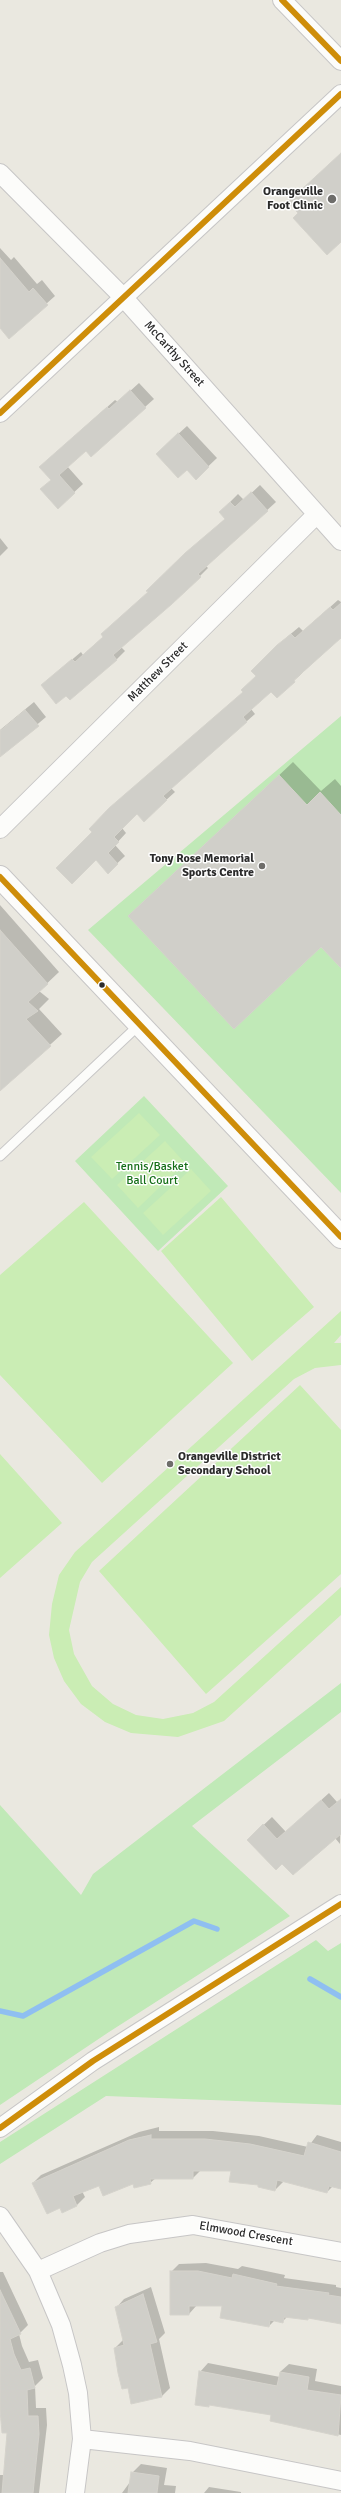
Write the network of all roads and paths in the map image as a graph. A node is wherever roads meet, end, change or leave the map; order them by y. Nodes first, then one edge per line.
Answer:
1 (282, 0) edge
2 (341, 62) edge
3 (341, 94) edge
4 (0, 173) edge
5 (123, 297) junction
6 (0, 413) edge
7 (316, 514) junction
8 (341, 542) edge
9 (0, 829) edge
10 (0, 877) edge
11 (139, 1025) junction
12 (0, 1156) edge
13 (341, 1237) edge
14 (341, 1904) edge
15 (0, 2128) edge
16 (0, 2216) edge
17 (341, 2252) edge
18 (38, 2271) junction
19 (82, 2439) junction
20 (341, 2481) edge
21 (75, 2493) edge

1 - 2 street
3 - 5 street
4 - 5 street, McCarthy Street
5 - 6 street
5 - 7 street, McCarthy Street
7 - 8 street, McCarthy Street
7 - 9 street, Matthew Street
10 - 11 street
11 - 12 lane
11 - 13 street
14 - 15 street
16 - 18 street
17 - 18 street, Elmwood Crescent
18 - 19 street
19 - 20 street
19 - 21 street

